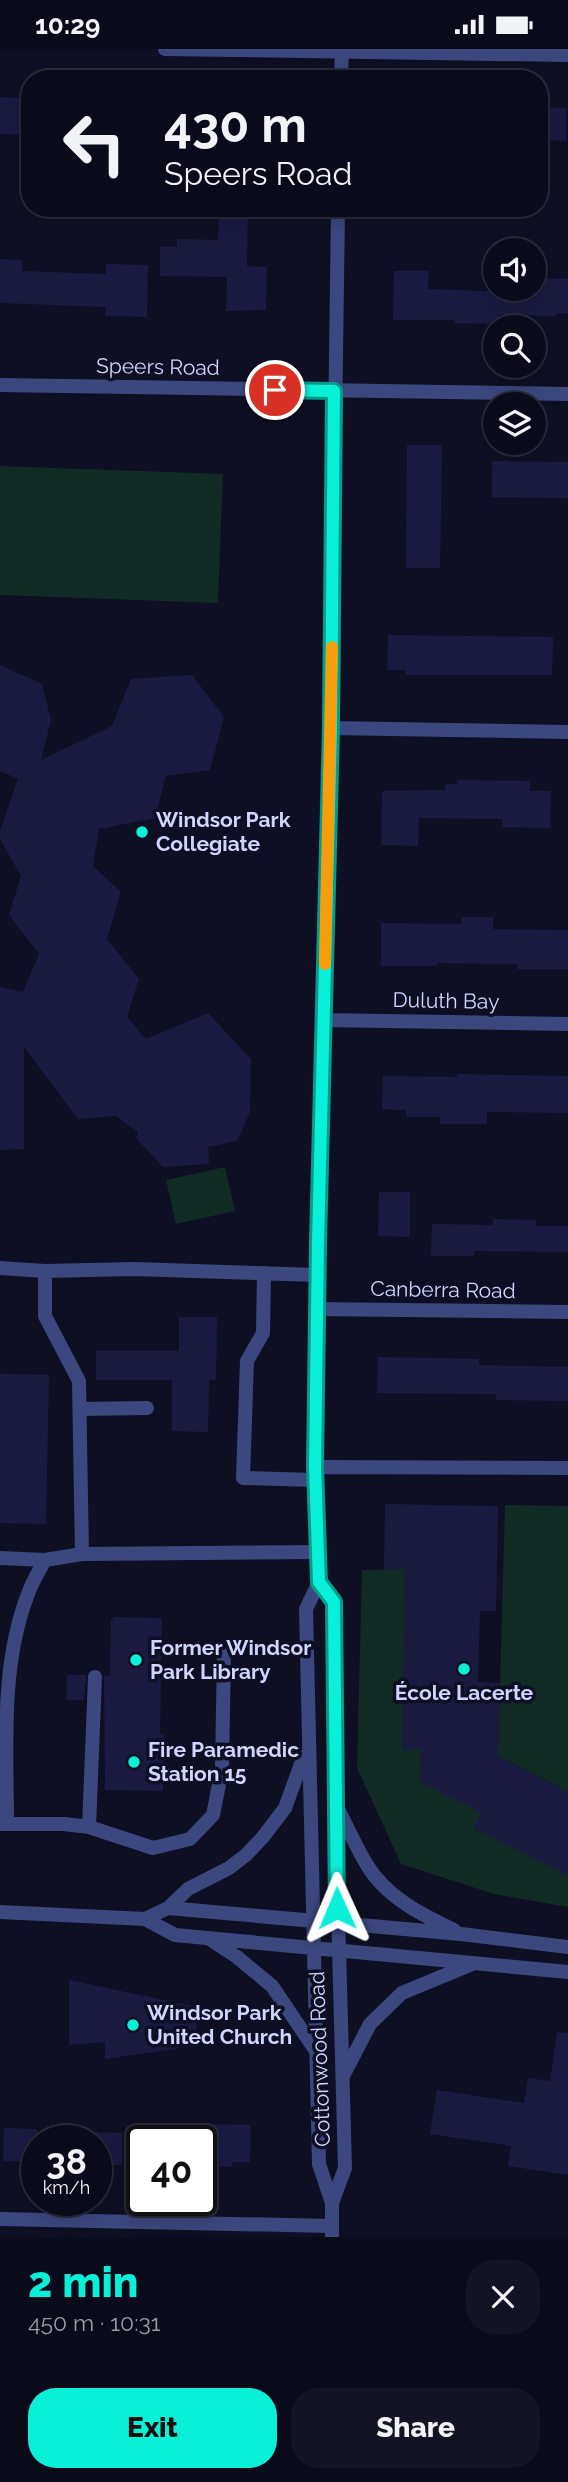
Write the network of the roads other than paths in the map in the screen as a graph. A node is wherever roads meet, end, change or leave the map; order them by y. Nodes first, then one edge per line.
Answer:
1 (165, 49) edge
2 (342, 50) edge
3 (568, 55) edge
4 (341, 70) edge
5 (338, 217) edge
6 (0, 385) edge
7 (334, 391) junction
8 (568, 394) edge
9 (331, 728) junction
10 (568, 732) edge
11 (323, 1020) junction
12 (568, 1024) edge
13 (0, 1268) edge
14 (45, 1271) junction
15 (264, 1273) junction
16 (317, 1275) junction
17 (317, 1309) junction
18 (568, 1312) edge
19 (147, 1408) dead end
20 (80, 1409) junction
21 (568, 1468) edge
22 (315, 1473) junction
23 (319, 1552) junction
24 (82, 1554) junction
25 (0, 1558) edge
26 (45, 1560) junction
27 (319, 1582) junction
28 (224, 1652) dead end
29 (95, 1677) dead end
30 (308, 1745) junction
31 (335, 1803) junction
32 (3, 1824) edge
33 (89, 1828) junction
34 (167, 1908) junction
35 (0, 1912) edge
36 (145, 1919) junction
37 (313, 1922) junction
38 (338, 1924) junction
39 (461, 1934) junction
40 (208, 1938) junction
41 (568, 1947) edge
42 (314, 1948) junction
43 (338, 1950) junction
44 (475, 1963) junction
45 (568, 1972) edge
46 (317, 2052) junction
47 (342, 2077) junction
48 (332, 2203) junction
49 (0, 2219) edge
50 (332, 2231) edge

1 - 2 street
2 - 3 street
2 - 4 street
5 - 7 street, Cottonwood Road
6 - 7 street, Speers Road
7 - 8 street, Speers Road
7 - 9 street, Cottonwood Road
9 - 10 street
9 - 11 street, Cottonwood Road
11 - 12 street, Duluth Bay
11 - 16 street, Cottonwood Road
13 - 14 street
14 - 15 street
14 - 20 street
15 - 16 street
15 - 22 street
16 - 17 street, Cottonwood Road
17 - 18 street, Canberra Road
17 - 22 street, Cottonwood Road
19 - 20 street
20 - 24 street
21 - 22 street
22 - 23 street, Cottonwood Road
23 - 24 street
23 - 27 street, Cottonwood Road
24 - 26 street
25 - 26 street
26 - 32 street
27 - 30 street, Cottonwood Road
27 - 31 street, Cottonwood Road
28 - 33 street
29 - 33 street
30 - 34 street
30 - 37 street, Cottonwood Road
31 - 38 street, Cottonwood Road
31 - 39 street
32 - 33 street
34 - 36 street
34 - 37 street
35 - 36 street
36 - 40 street
37 - 38 street
37 - 42 street, Cottonwood Road
38 - 39 street
38 - 43 street, Cottonwood Road
39 - 41 street
40 - 42 street
40 - 46 street
42 - 43 street
42 - 46 street, Cottonwood Road
43 - 44 street
43 - 47 street, Cottonwood Road
44 - 45 street
44 - 47 street
46 - 48 street, Cottonwood Road
47 - 48 street, Cottonwood Road
48 - 50 street, Cottonwood Road
49 - 50 street

